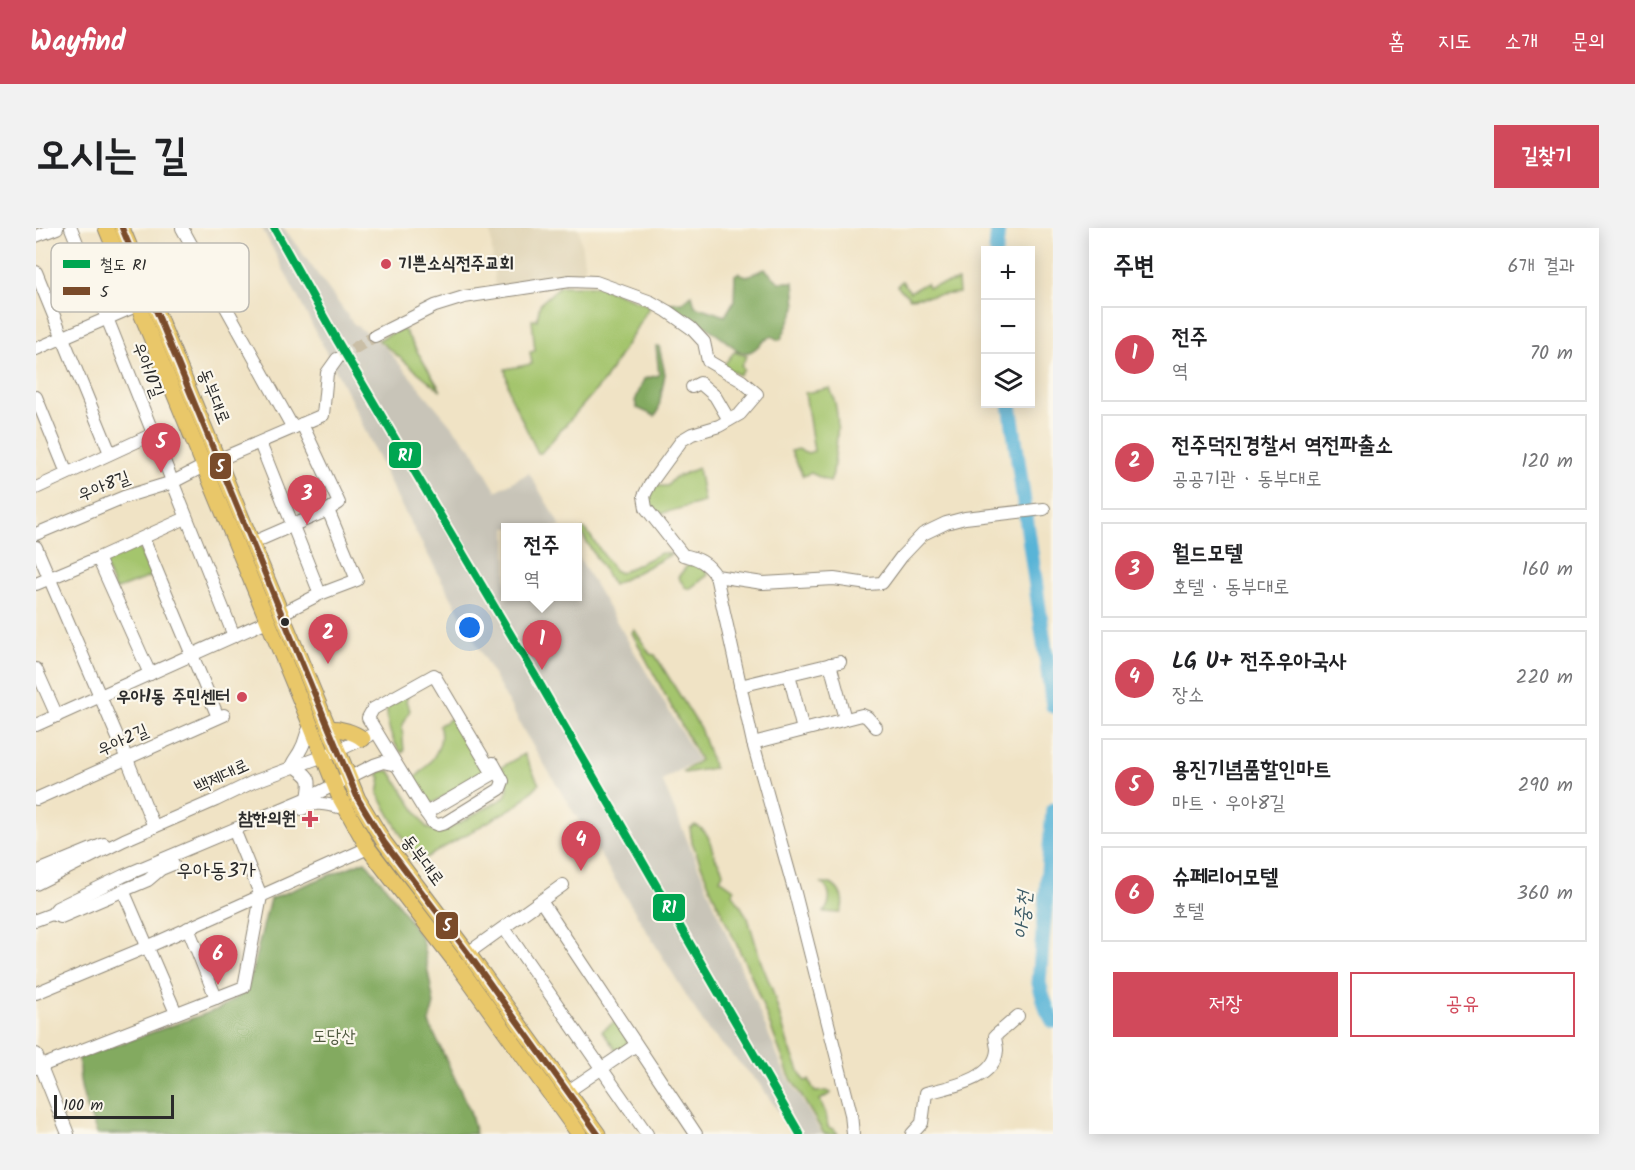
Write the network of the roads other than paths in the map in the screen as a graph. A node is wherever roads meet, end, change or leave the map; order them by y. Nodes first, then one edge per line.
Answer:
1 (57, 228) edge
2 (71, 228) edge
3 (106, 228) edge
4 (122, 228) edge
5 (182, 228) edge
6 (36, 236) edge
7 (77, 243) edge
8 (112, 243) edge
9 (128, 243) edge
10 (191, 243) edge
11 (36, 272) edge
12 (51, 310) edge
13 (52, 312) edge
14 (105, 312) edge
15 (122, 312) edge
16 (142, 312) edge
17 (154, 312) edge
18 (231, 312) edge
19 (108, 319) junction
20 (375, 336) tunnel mouth
21 (62, 338) junction
22 (36, 349) edge
23 (337, 359) tunnel mouth
24 (692, 387) dead end
25 (36, 397) edge
26 (729, 420) junction
27 (298, 426) junction
28 (153, 434) junction
29 (260, 443) junction
30 (110, 453) junction
31 (211, 463) junction
32 (67, 473) junction
33 (173, 482) junction
34 (36, 488) edge
35 (1041, 509) dead end
36 (328, 510) junction
37 (186, 518) junction
38 (293, 525) junction
39 (36, 534) edge
40 (143, 538) junction
41 (252, 543) junction
42 (36, 547) edge
43 (98, 558) junction
44 (716, 576) junction
45 (49, 578) junction
46 (36, 584) edge
47 (320, 594) junction
48 (274, 618) junction
49 (234, 636) junction
50 (192, 655) junction
51 (36, 669) edge
52 (150, 674) junction
53 (789, 674) junction
54 (740, 686) junction
55 (99, 697) junction
56 (373, 709) junction
57 (57, 716) junction
58 (845, 719) junction
59 (36, 725) edge
60 (311, 726) junction
61 (876, 727) dead end
62 (328, 728) junction
63 (374, 728) junction
64 (803, 730) junction
65 (363, 739) junction
66 (753, 743) junction
67 (330, 753) junction
68 (127, 759) junction
69 (396, 765) junction
70 (293, 767) junction
71 (349, 778) junction
72 (334, 785) junction
73 (308, 798) junction
74 (36, 799) edge
75 (345, 808) junction
76 (426, 813) junction
77 (263, 818) junction
78 (280, 819) junction
79 (154, 827) junction
80 (254, 830) junction
81 (237, 837) junction
82 (124, 840) junction
83 (368, 848) junction
84 (171, 856) junction
85 (186, 858) junction
86 (161, 869) junction
87 (36, 872) edge
88 (36, 884) edge
89 (563, 885) dead end
90 (123, 890) junction
91 (261, 896) junction
92 (541, 901) junction
93 (52, 914) junction
94 (36, 920) edge
95 (188, 928) junction
96 (504, 928) junction
97 (147, 947) junction
98 (468, 953) junction
99 (36, 993) edge
100 (216, 998) junction
101 (176, 1013) junction
102 (1018, 1016) dead end
103 (636, 1045) junction
104 (36, 1054) edge
105 (38, 1067) edge
106 (602, 1068) junction
107 (567, 1092) junction
108 (68, 1134) edge
109 (579, 1134) edge
110 (598, 1134) edge
111 (647, 1134) edge
112 (696, 1134) edge
113 (853, 1134) edge
114 (912, 1134) edge

1 - 6 street
2 - 7 street, 우아10길
3 - 8 main road, 동부대로
4 - 9 main road, 동부대로
5 - 10 street
11 - 12 street
13 - 21 street
14 - 19 street, 우아10길
15 - 19 street
16 - 31 main road, 동부대로
17 - 31 main road, 동부대로
18 - 27 street
19 - 21 street
19 - 28 street, 우아10길
20 - 26 street
21 - 22 street
21 - 30 street
23 - 27 street, 우아8길
24 - 26 street
25 - 32 street
26 - 44 street
27 - 29 street, 우아8길
27 - 36 street
28 - 30 street
28 - 33 street, 우아10길
29 - 31 street, 우아8길
29 - 38 street
30 - 32 street
31 - 33 street, 우아8길
31 - 41 main road, 동부대로
31 - 48 main road, 동부대로
32 - 34 street
33 - 37 street, 우아10길
33 - 39 street, 우아8길
35 - 44 street
36 - 38 street
36 - 47 street
37 - 40 street
37 - 49 street, 우아10길
38 - 41 street
38 - 47 street
40 - 43 street
40 - 50 street
41 - 48 main road, 동부대로
42 - 45 street
43 - 45 street
43 - 52 street
44 - 54 street
45 - 46 street
45 - 55 street
47 - 48 street
48 - 49 street
48 - 60 main road, 동부대로
48 - 62 main road, 동부대로
49 - 50 street
50 - 52 street
50 - 68 street, 우아2길
51 - 57 street
52 - 55 street
53 - 54 street
53 - 58 street
53 - 64 street
54 - 66 street
55 - 57 street
55 - 68 street
56 - 63 street
56 - 76 street
56 - 76 street
57 - 59 street
58 - 61 street
58 - 64 street
60 - 67 main road, 동부대로
60 - 70 street
62 - 65 main road
62 - 67 main road, 동부대로
63 - 65 street
63 - 69 street
64 - 66 street
65 - 67 street, 백제대로
66 - 113 street
67 - 70 street, 백제대로
67 - 71 main road, 동부대로
67 - 72 main road, 동부대로
68 - 74 street, 우아2길
68 - 79 street
69 - 71 street
69 - 76 street
70 - 73 street
70 - 79 street, 백제대로
71 - 72 street
71 - 98 main road, 동부대로
72 - 73 street
72 - 75 main road, 동부대로
73 - 77 street
75 - 78 street
75 - 83 main road, 동부대로
77 - 78 street
77 - 80 street
77 - 84 street
78 - 80 street
79 - 82 street, 백제대로
80 - 81 street
81 - 85 street
81 - 91 street
82 - 87 street, 백제대로
82 - 88 street, 백제대로
83 - 91 street
83 - 109 main road, 동부대로
84 - 85 street
84 - 86 street
84 - 93 street
85 - 86 street
86 - 90 street
89 - 92 street
90 - 93 street
90 - 97 street
91 - 95 street
91 - 100 street
92 - 96 street
92 - 103 street
93 - 94 street
95 - 97 street
95 - 100 street
96 - 98 street
96 - 106 street
97 - 99 street
97 - 101 street
98 - 107 main road, 동부대로
100 - 101 street
101 - 105 street
102 - 114 street
103 - 106 street
103 - 112 street
104 - 105 street
105 - 108 street
106 - 107 street
106 - 111 street
107 - 110 main road, 동부대로

